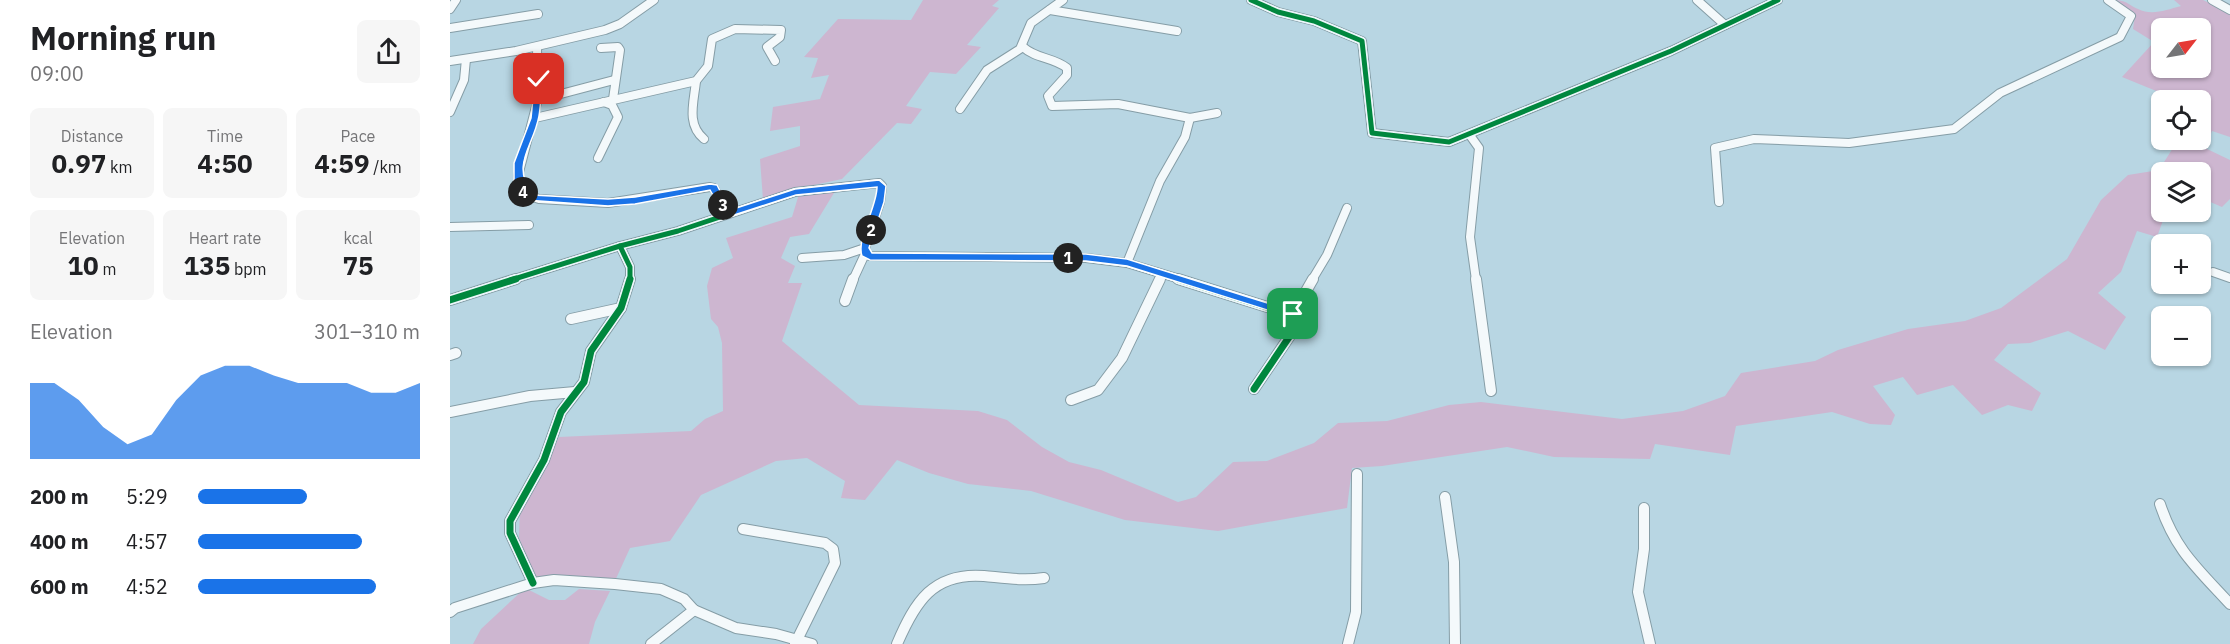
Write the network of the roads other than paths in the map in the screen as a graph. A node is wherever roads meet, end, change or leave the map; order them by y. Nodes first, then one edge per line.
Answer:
1 (456, 0) edge
2 (654, 0) edge
3 (1063, 0) edge
4 (1251, 0) edge
5 (1697, 0) edge
6 (1778, 0) edge
7 (2108, 0) edge
8 (2212, 0) edge
9 (450, 9) edge
10 (1050, 10) junction
11 (2230, 10) edge
12 (538, 14) dead end
13 (1725, 25) junction
14 (450, 28) edge
15 (1177, 31) dead end
16 (537, 46) junction
17 (1023, 46) junction
18 (601, 48) dead end
19 (466, 59) junction
20 (450, 61) edge
21 (775, 61) dead end
22 (614, 80) junction
23 (696, 81) junction
24 (613, 99) junction
25 (538, 100) junction
26 (604, 102) junction
27 (960, 109) dead end
28 (450, 112) edge
29 (1217, 113) dead end
30 (535, 118) junction
31 (1190, 118) junction
32 (1468, 134) junction
33 (704, 139) dead end
34 (598, 158) dead end
35 (1719, 202) dead end
36 (1347, 208) dead end
37 (728, 214) junction
38 (529, 225) dead end
39 (450, 227) edge
40 (620, 246) junction
41 (865, 251) junction
42 (802, 258) dead end
43 (1127, 263) junction
44 (2213, 272) dead end
45 (1162, 274) junction
46 (2230, 278) edge
47 (450, 300) edge
48 (845, 301) dead end
49 (621, 308) junction
50 (1293, 314) junction
51 (571, 319) dead end
52 (1254, 389) dead end
53 (1491, 391) dead end
54 (575, 392) junction
55 (1071, 400) dead end
56 (450, 412) edge
57 (1357, 474) dead end
58 (1445, 497) dead end
59 (2160, 504) dead end
60 (1644, 507) dead end
61 (743, 529) dead end
62 (1044, 578) dead end
63 (533, 583) junction
64 (2230, 604) edge
65 (452, 609) edge
66 (694, 610) junction
67 (795, 642) edge
68 (651, 644) edge
69 (812, 644) edge
70 (897, 644) edge
71 (1348, 644) edge
72 (1455, 644) edge
73 (1650, 644) edge

1 - 9 street
2 - 16 street
3 - 10 street
4 - 32 street
5 - 13 street
6 - 13 street
7 - 35 street
8 - 11 street
10 - 15 street
10 - 17 street
12 - 14 street
13 - 32 street
16 - 19 street
16 - 25 street
17 - 27 street
17 - 31 street
18 - 22 street
19 - 20 street
19 - 28 street
21 - 23 street
22 - 24 street
22 - 25 street
23 - 24 street
23 - 33 street
24 - 26 street
25 - 30 street
26 - 30 street
26 - 34 street
29 - 31 street
30 - 37 street
31 - 43 street
32 - 53 street
36 - 50 street
37 - 40 street
37 - 41 street
38 - 39 street
40 - 47 street
40 - 49 street
41 - 42 street
41 - 43 street
41 - 48 street
43 - 45 street
44 - 46 street
45 - 50 street
45 - 55 street
49 - 51 street
49 - 54 street
50 - 52 street
54 - 56 street
54 - 63 street
57 - 71 street
58 - 72 street
59 - 64 street
60 - 73 street
61 - 67 street
62 - 70 street
63 - 65 street
63 - 66 street
66 - 67 street
66 - 68 street
67 - 69 street

